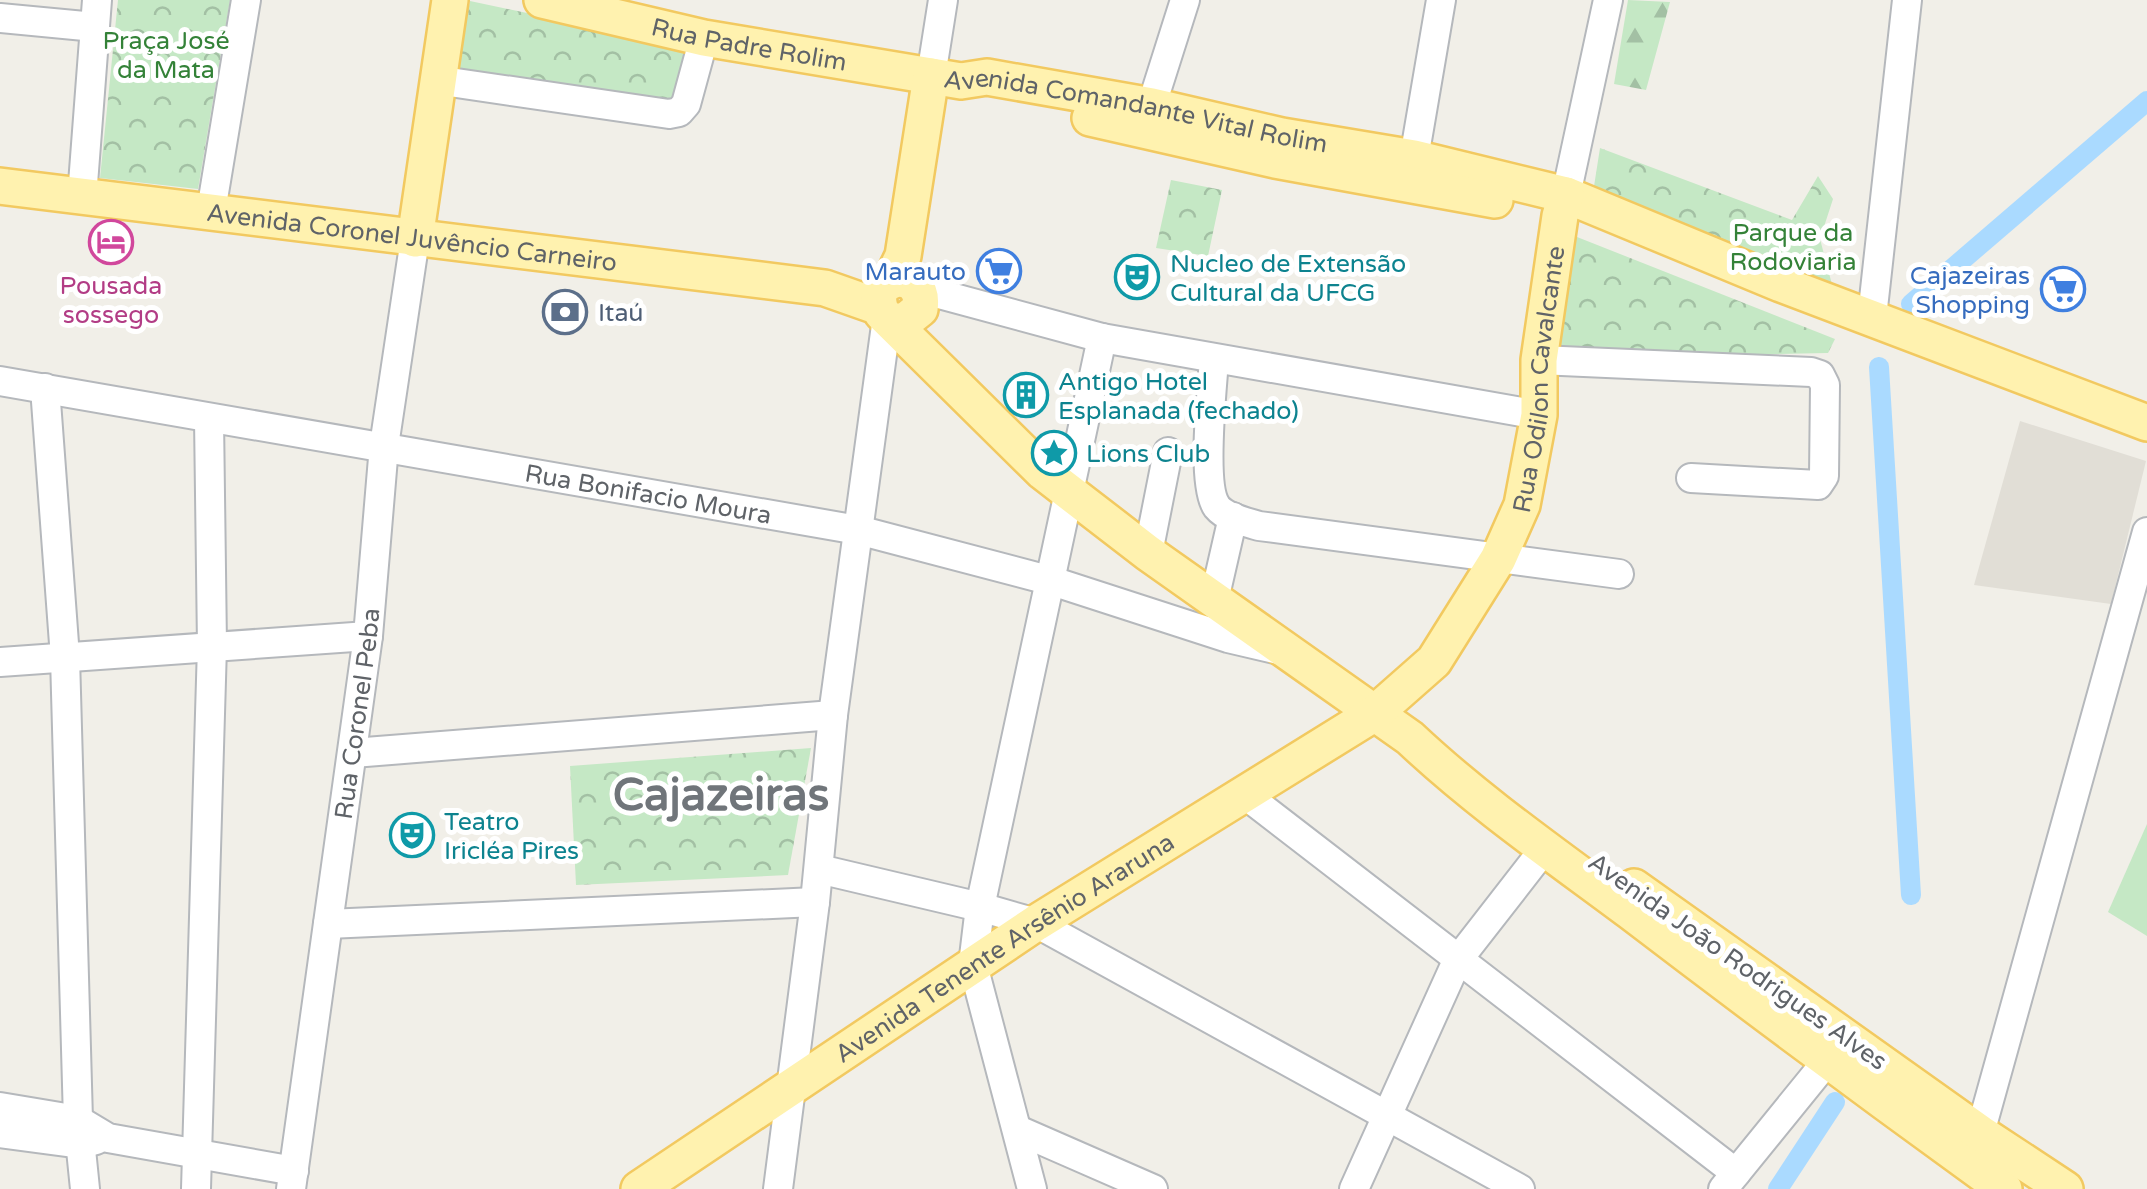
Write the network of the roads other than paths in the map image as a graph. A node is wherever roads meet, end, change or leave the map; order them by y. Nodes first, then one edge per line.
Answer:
1 (246, 0) edge
2 (450, 0) edge
3 (542, 0) edge
4 (943, 0) edge
5 (1185, 0) edge
6 (1441, 0) edge
7 (1608, 0) edge
8 (1907, 0) edge
9 (96, 13) edge
10 (0, 18) edge
11 (704, 38) junction
12 (946, 79) junction
13 (436, 80) junction
14 (1148, 118) junction
15 (1414, 158) junction
16 (0, 186) edge
17 (82, 197) junction
18 (1563, 206) junction
19 (211, 211) junction
20 (414, 239) junction
21 (900, 295) junction
22 (1872, 317) junction
23 (1102, 338) junction
24 (1214, 360) junction
25 (1539, 360) junction
26 (0, 381) edge
27 (45, 388) junction
28 (1539, 415) junction
29 (209, 418) junction
30 (2147, 423) edge
31 (384, 446) junction
32 (2147, 448) edge
33 (1168, 452) dead end
34 (1692, 478) dead end
35 (1069, 493) junction
36 (1233, 517) junction
37 (858, 530) junction
38 (2147, 532) edge
39 (1148, 553) junction
40 (1498, 559) junction
41 (1619, 574) dead end
42 (1052, 581) junction
43 (2137, 607) edge
44 (1208, 614) junction
45 (368, 636) junction
46 (212, 646) junction
47 (65, 657) junction
48 (0, 662) edge
49 (1375, 713) junction
50 (833, 715) junction
51 (1410, 738) junction
52 (353, 753) junction
53 (1243, 793) junction
54 (1545, 848) junction
55 (819, 869) junction
56 (816, 902) junction
57 (980, 907) junction
58 (1036, 923) junction
59 (328, 924) junction
60 (1458, 961) junction
61 (972, 965) junction
62 (1827, 1061) junction
63 (792, 1084) junction
64 (0, 1106) edge
65 (1387, 1114) junction
66 (1018, 1130) junction
67 (0, 1133) edge
68 (1980, 1133) junction
69 (89, 1134) junction
70 (196, 1153) junction
71 (292, 1180) edge
72 (1730, 1181) edge
73 (85, 1189) edge
74 (196, 1189) edge
75 (639, 1189) edge
76 (778, 1189) edge
77 (1032, 1189) edge
78 (1153, 1189) edge
79 (1354, 1189) edge
80 (1520, 1189) edge
81 (2004, 1189) edge
82 (2065, 1189) edge

1 - 19 street
2 - 13 main road
3 - 11 main road, Rua Padre Rolim
4 - 12 street
5 - 14 street
6 - 15 street
7 - 18 street, Rua Odilon Cavalcante
8 - 22 street
9 - 10 street
9 - 17 street
11 - 12 main road, Rua Padre Rolim
11 - 13 street
12 - 14 main road, Avenida Comandante Vital Rolim
12 - 21 main road
13 - 20 main road
14 - 15 main road, Avenida Comandante Vital Rolim
14 - 18 main road, Avenida Comandante Vital Rolim
15 - 18 main road, Avenida Comandante Vital Rolim
16 - 17 main road, Avenida Coronel Juvêncio Carneiro
17 - 19 main road, Avenida Coronel Juvêncio Carneiro
18 - 22 main road, Avenida Comandante Vital Rolim
18 - 25 main road, Rua Odilon Cavalcante
18 - 32 main road, Avenida Comandante Vital Rolim
19 - 20 main road, Avenida Coronel Juvêncio Carneiro
20 - 21 main road, Avenida Coronel Juvêncio Carneiro
20 - 31 street, Rua Coronel Peba
21 - 23 street
21 - 35 main road, Avenida João Rodrigues Alves
21 - 37 street
22 - 30 main road, Avenida Comandante Vital Rolim
23 - 24 street
23 - 35 street
24 - 28 street
24 - 36 street
25 - 28 main road, Rua Odilon Cavalcante
25 - 34 street
26 - 27 street, Rua Bonifacio Moura
27 - 29 street, Rua Bonifacio Moura
27 - 47 street
28 - 40 main road, Rua Odilon Cavalcante
29 - 31 street, Rua Bonifacio Moura
29 - 46 street
31 - 37 street, Rua Bonifacio Moura
31 - 45 street, Rua Coronel Peba
33 - 39 street
35 - 39 main road, Avenida João Rodrigues Alves
35 - 42 street
36 - 40 street
36 - 44 street
37 - 42 street, Rua Bonifacio Moura
37 - 50 street
38 - 43 street
39 - 44 main road, Avenida João Rodrigues Alves
40 - 41 street
40 - 49 main road, Rua Odilon Cavalcante
42 - 44 street, Rua Bonifacio Moura
42 - 57 street
43 - 68 street
44 - 49 main road, Avenida João Rodrigues Alves
45 - 46 street
45 - 52 street, Rua Coronel Peba
46 - 47 street
46 - 70 street
47 - 48 street
47 - 69 street
49 - 51 main road, Avenida João Rodrigues Alves
49 - 53 main road, Avenida Tenente Arsênio Araruna
50 - 52 street
50 - 55 street
51 - 54 main road, Avenida João Rodrigues Alves
51 - 68 main road, Avenida João Rodrigues Alves
52 - 59 street, Rua Coronel Peba
53 - 58 main road, Avenida Tenente Arsênio Araruna
53 - 60 street
54 - 60 street
54 - 62 main road, Avenida João Rodrigues Alves
55 - 56 street
55 - 57 street
56 - 59 street
56 - 63 street
57 - 58 street
57 - 61 street
58 - 61 main road, Avenida Tenente Arsênio Araruna
58 - 65 street
59 - 71 street, Rua Coronel Peba
60 - 65 street
60 - 72 street
61 - 63 main road, Avenida Tenente Arsênio Araruna
61 - 66 street
62 - 72 street
62 - 81 main road, Avenida João Rodrigues Alves
63 - 75 main road, Avenida Tenente Arsênio Araruna
63 - 76 street
64 - 69 street
65 - 79 street
65 - 80 street
66 - 77 street
66 - 78 street
67 - 69 street
68 - 82 main road, Avenida João Rodrigues Alves
69 - 70 street
69 - 73 street
70 - 71 street
70 - 74 street

